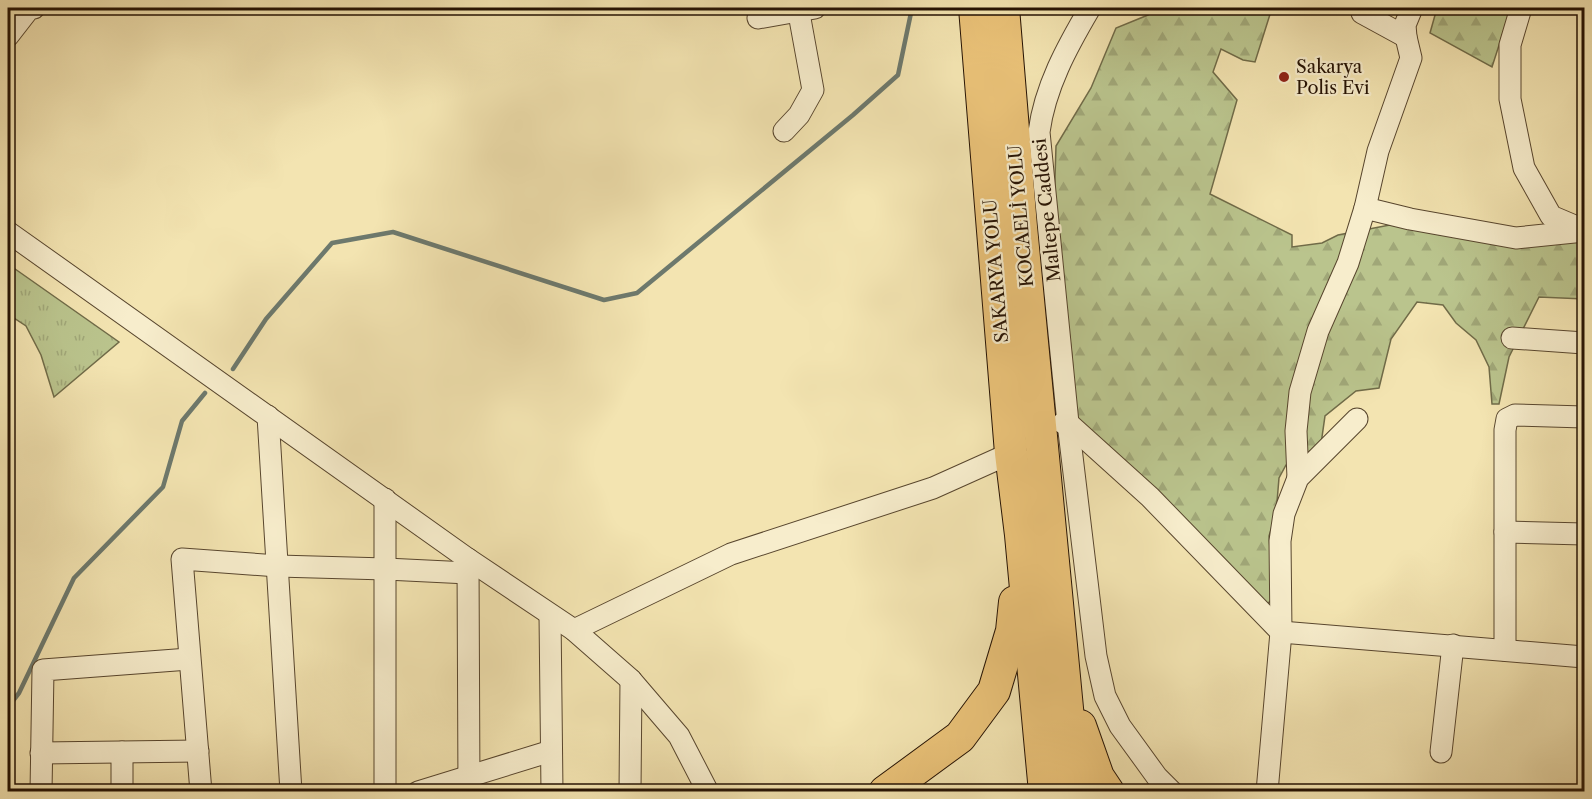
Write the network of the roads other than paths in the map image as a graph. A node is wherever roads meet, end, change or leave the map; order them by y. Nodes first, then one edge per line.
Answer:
1 (34, 8) edge
2 (804, 8) edge
3 (975, 8) edge
4 (1003, 8) edge
5 (1090, 8) edge
6 (1412, 8) edge
7 (1521, 8) edge
8 (1362, 12) dead end
9 (758, 18) dead end
10 (8, 36) edge
11 (1406, 37) junction
12 (784, 131) dead end
13 (1365, 208) junction
14 (1584, 231) edge
15 (8, 232) edge
16 (1512, 338) dead end
17 (1584, 344) edge
18 (268, 417) junction
19 (1584, 417) edge
20 (1357, 419) dead end
21 (1054, 424) junction
22 (1011, 453) junction
23 (1298, 478) junction
24 (386, 499) junction
25 (1505, 532) junction
26 (1584, 534) edge
27 (1021, 535) junction
28 (278, 566) junction
29 (468, 566) junction
30 (386, 569) junction
31 (550, 615) junction
32 (574, 630) junction
33 (1281, 632) junction
34 (1453, 645) junction
35 (1505, 650) junction
36 (1584, 657) edge
37 (189, 659) junction
38 (631, 680) junction
39 (198, 751) junction
40 (551, 751) junction
41 (122, 752) junction
42 (1441, 752) dead end
43 (40, 753) junction
44 (469, 784) edge
45 (41, 792) edge
46 (123, 792) edge
47 (201, 792) edge
48 (291, 792) edge
49 (385, 792) edge
50 (418, 792) edge
51 (552, 792) edge
52 (630, 792) edge
53 (708, 792) edge
54 (885, 792) edge
55 (1045, 792) edge
56 (1075, 792) edge
57 (1108, 792) edge
58 (1172, 792) edge
59 (1267, 792) edge

1 - 10 street
2 - 9 street
2 - 12 street
3 - 22 highway, SAKARYA YOLU
4 - 21 highway, KOCAELİ YOLU
5 - 21 street, Maltepe Caddesi
6 - 11 street
7 - 14 street
8 - 11 street
11 - 13 street
13 - 14 street
13 - 23 street
15 - 18 street
16 - 17 street
18 - 24 street
18 - 28 street
19 - 25 street
20 - 23 street
21 - 33 street
21 - 56 highway
21 - 57 highway
21 - 58 street, Maltepe Caddesi
22 - 27 highway, SAKARYA YOLU
22 - 32 street
23 - 33 street
24 - 29 street
24 - 30 street
25 - 26 street
25 - 35 street
27 - 54 highway
27 - 55 highway
28 - 30 street
28 - 37 street
28 - 48 street
29 - 30 street
29 - 31 street
29 - 44 street
30 - 49 street
31 - 32 street
31 - 40 street
32 - 38 street
33 - 34 street
33 - 59 street
34 - 35 street
34 - 42 street
35 - 36 street
37 - 39 street
37 - 43 street
38 - 52 street
38 - 53 street
39 - 41 street
39 - 47 street
40 - 44 street
40 - 51 street
41 - 43 street
41 - 46 street
43 - 45 street
44 - 50 street

